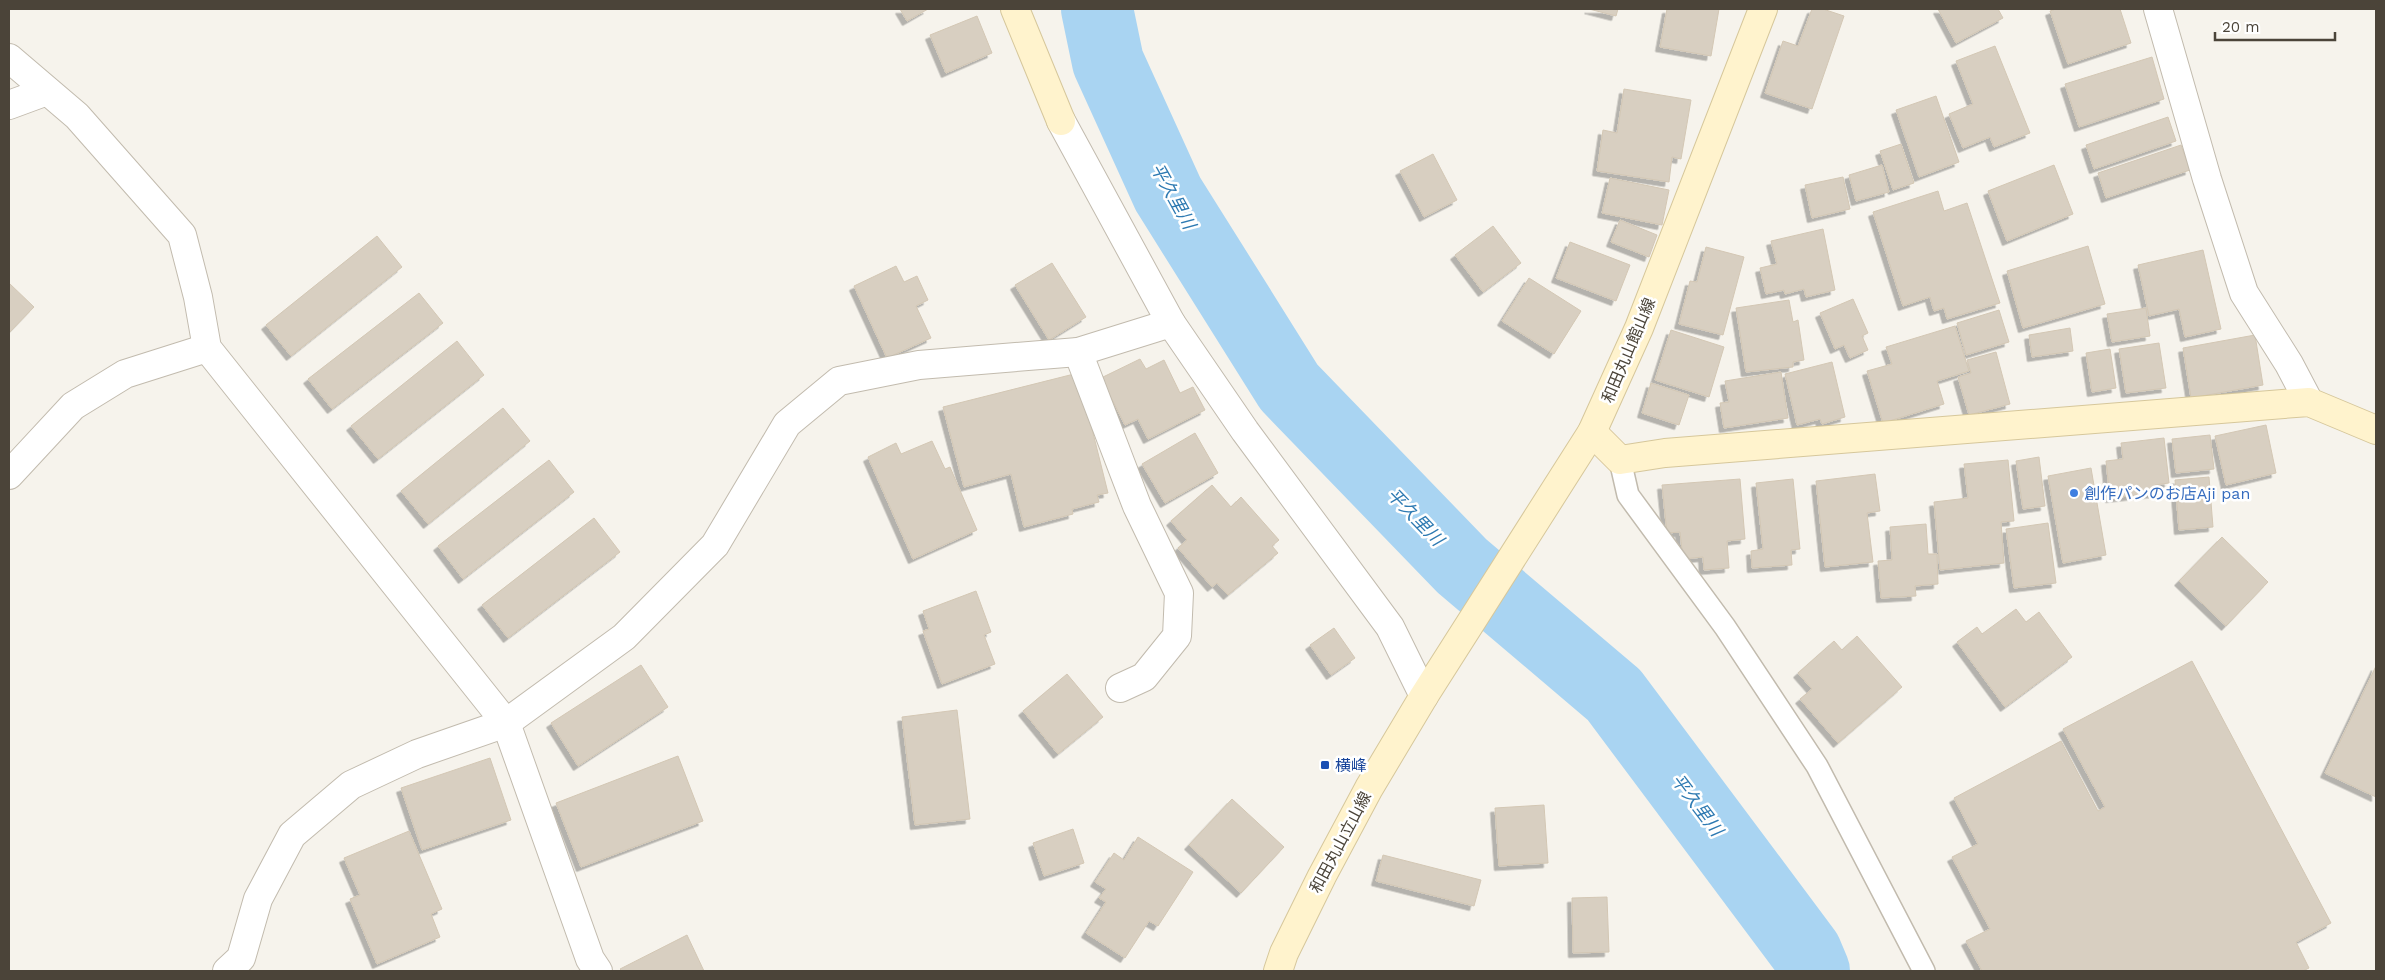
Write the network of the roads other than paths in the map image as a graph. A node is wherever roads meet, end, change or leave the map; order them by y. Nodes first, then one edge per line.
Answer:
1 (1015, 9) edge
2 (1763, 9) edge
3 (2158, 9) edge
4 (9, 58) edge
5 (47, 91) junction
6 (9, 105) edge
7 (1061, 121) joint
8 (1171, 323) junction
9 (206, 348) junction
10 (1078, 352) junction
11 (2309, 402) junction
12 (2376, 430) edge
13 (1586, 442) junction
14 (1620, 460) junction
15 (9, 475) edge
16 (1443, 667) joint
17 (1120, 688) dead end
18 (1424, 696) junction
19 (506, 723) junction
20 (227, 971) edge
21 (598, 971) edge
22 (1278, 971) edge
23 (1924, 971) edge

1 - 7 main road
2 - 13 main road, 和田丸山館山線
3 - 11 street
4 - 5 street
5 - 6 street
5 - 9 street
7 - 8 street
8 - 10 street
8 - 18 street
9 - 15 street
9 - 19 street
10 - 17 street
10 - 19 street
11 - 12 main road
11 - 14 main road
13 - 14 main road
13 - 16 main road, 和田丸山館山線
14 - 23 lane
16 - 18 main road, 和田丸山立山線
18 - 22 main road, 和田丸山立山線
19 - 20 street
19 - 21 street

